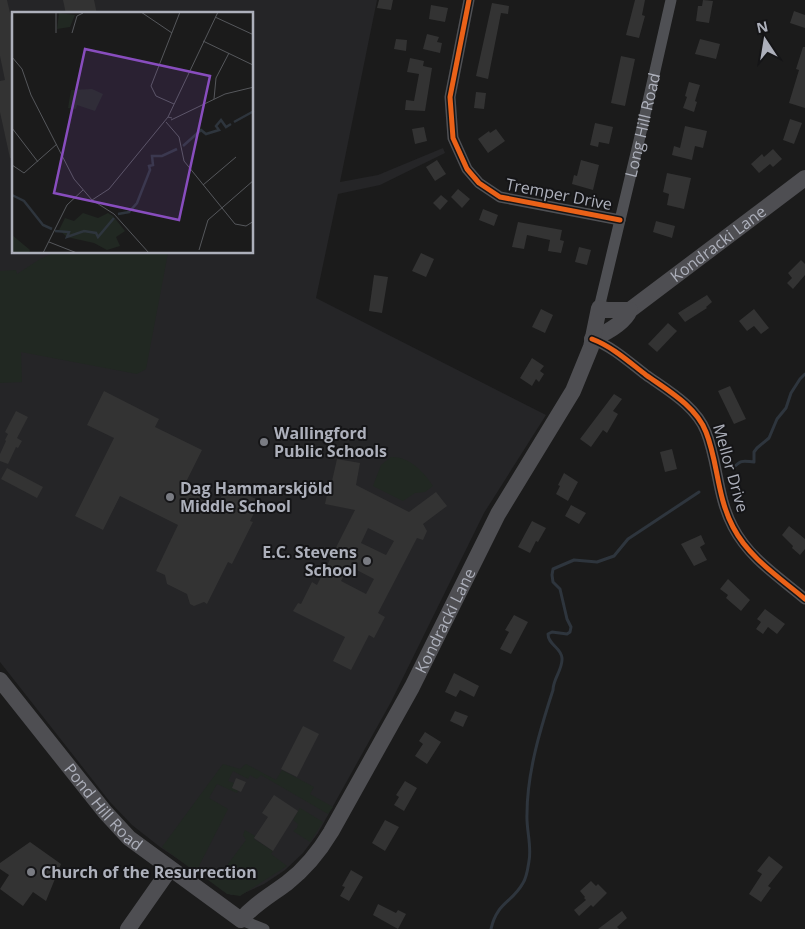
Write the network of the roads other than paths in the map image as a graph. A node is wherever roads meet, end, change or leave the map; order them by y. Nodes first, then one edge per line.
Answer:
1 (469, 0) edge
2 (671, 0) edge
3 (805, 178) edge
4 (620, 220) junction
5 (599, 308) junction
6 (630, 310) junction
7 (592, 339) junction
8 (805, 599) edge
9 (0, 680) edge
10 (170, 869) junction
11 (240, 920) junction
12 (128, 929) edge
13 (264, 929) edge

1 - 4 street, Tremper Drive
2 - 4 street, Long Hill Road
3 - 6 main road, Kondracki Lane
4 - 5 street, Long Hill Road
5 - 6 main road
5 - 7 main road, Long Hill Road
6 - 7 main road, Kondracki Lane
7 - 8 street, Mellor Drive
7 - 11 main road, Kondracki Lane
9 - 10 main road, Pond Hill Road
10 - 11 main road, Pond Hill Road
10 - 12 main road
11 - 13 street

